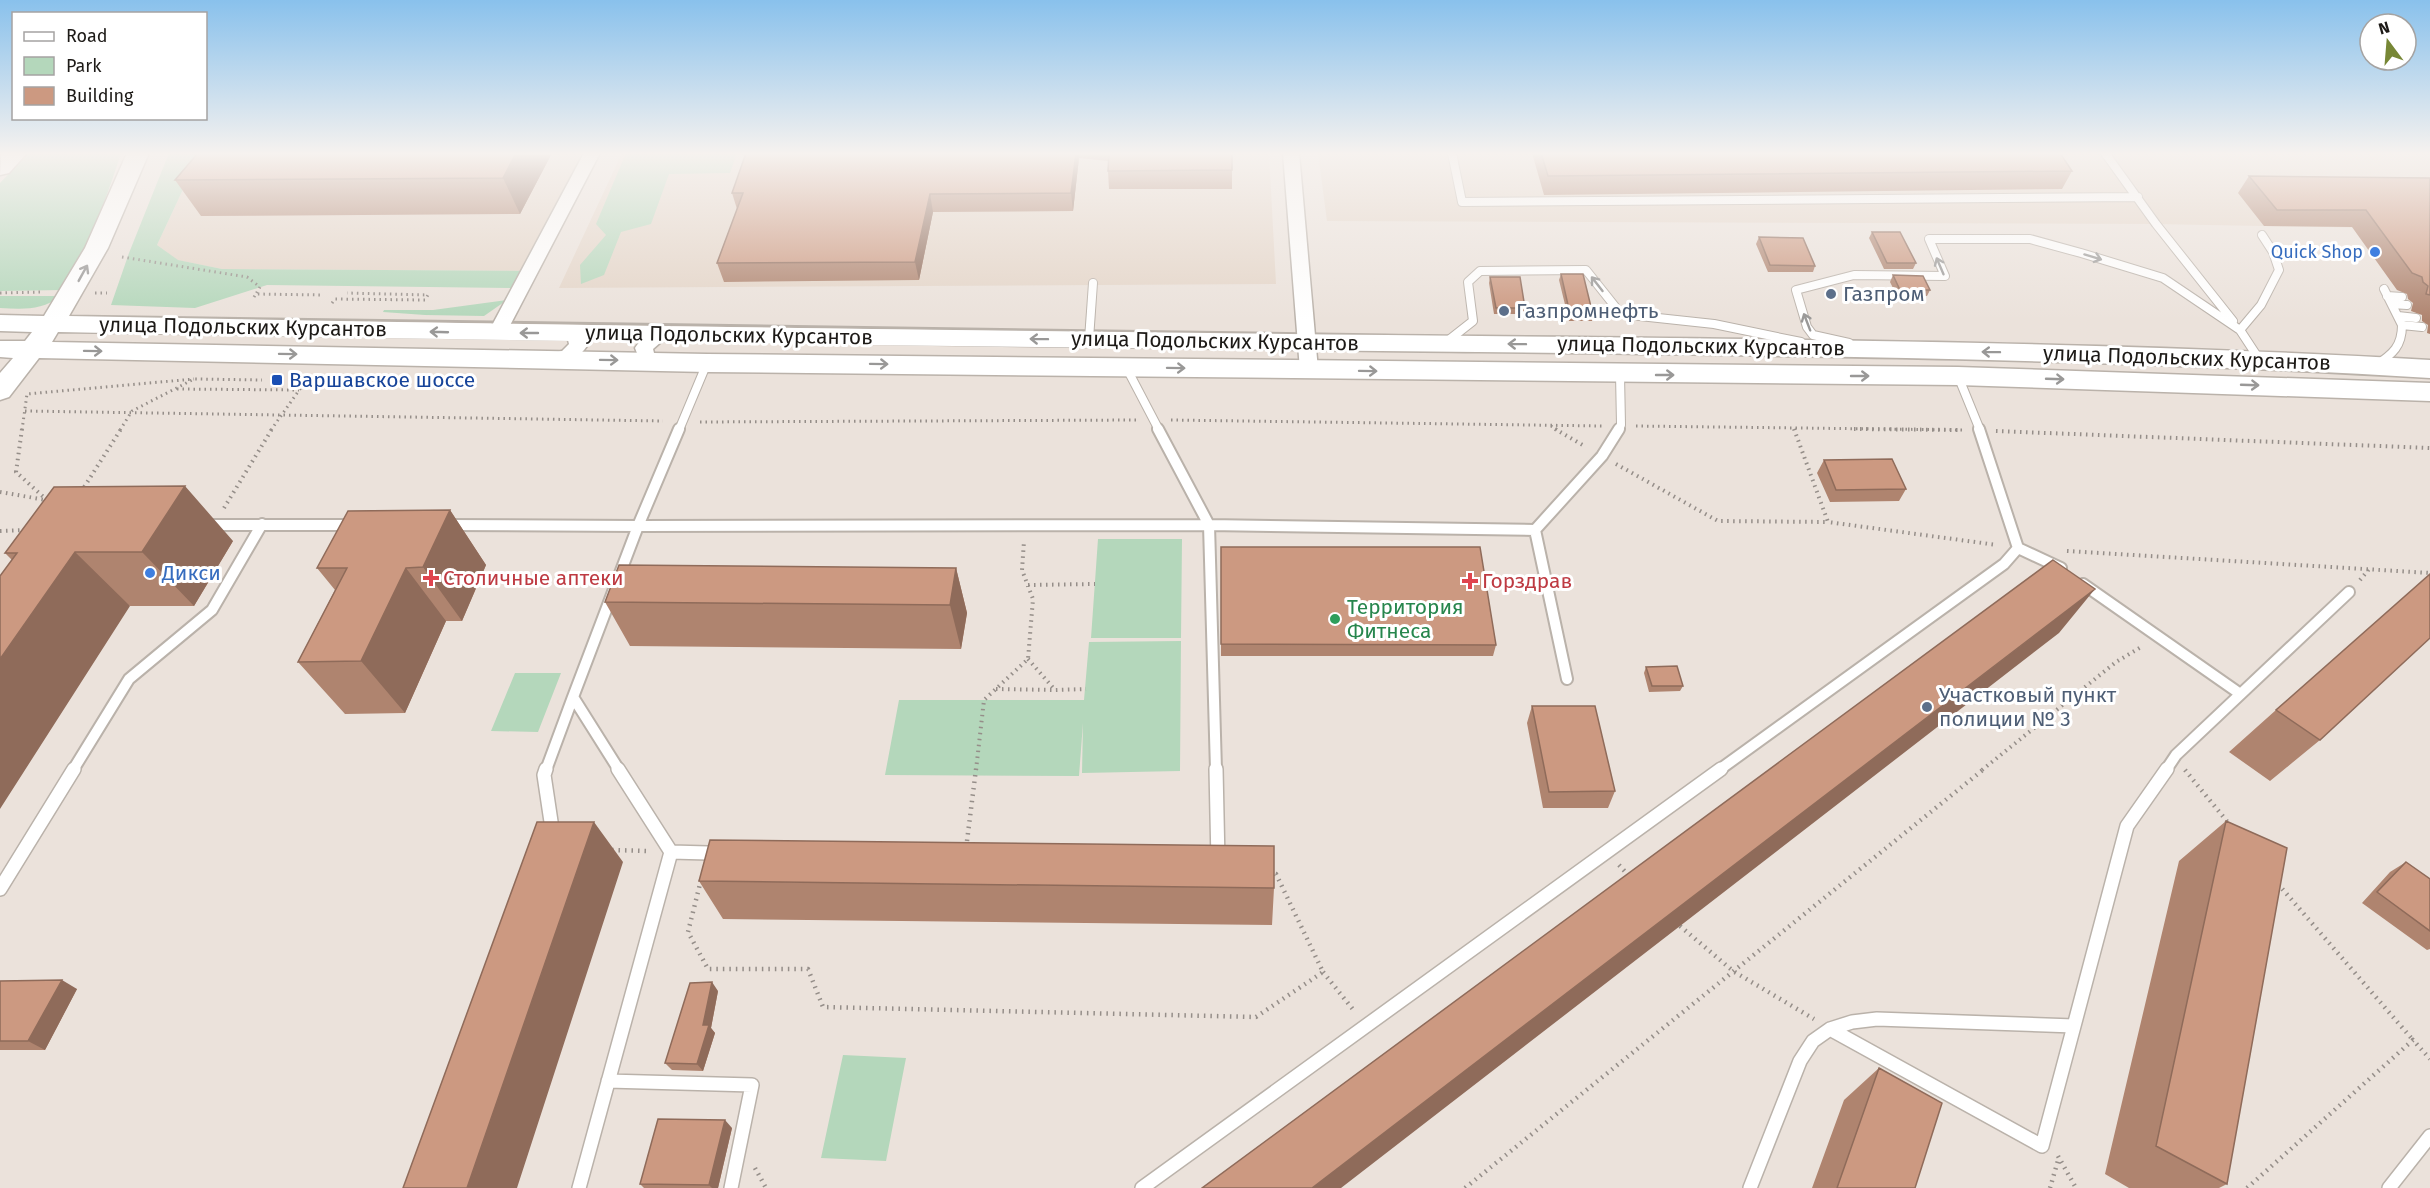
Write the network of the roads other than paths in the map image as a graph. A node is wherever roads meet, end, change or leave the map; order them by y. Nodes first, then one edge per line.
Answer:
1 (116, 208) edge
2 (563, 208) edge
3 (1296, 208) edge
4 (2146, 208) edge
5 (2262, 235) dead end
6 (1093, 283) dead end
7 (2407, 304) junction
8 (2395, 310) junction
9 (0, 323) edge
10 (53, 324) junction
11 (2422, 327) dead end
12 (2240, 330) junction
13 (497, 333) junction
14 (565, 333) junction
15 (671, 334) junction
16 (1089, 339) junction
17 (1307, 342) junction
18 (1445, 343) junction
19 (1827, 348) junction
20 (0, 349) edge
21 (1876, 349) junction
22 (35, 350) junction
23 (552, 359) junction
24 (2259, 359) junction
25 (659, 361) junction
26 (707, 363) junction
27 (2376, 365) junction
28 (1126, 367) junction
29 (2430, 369) edge
30 (1310, 370) junction
31 (1620, 374) junction
32 (1958, 376) junction
33 (0, 391) edge
34 (2430, 392) edge
35 (262, 524) junction
36 (191, 525) dead end
37 (368, 525) edge
38 (438, 525) edge
39 (1209, 525) junction
40 (638, 526) junction
41 (1535, 530) junction
42 (2018, 548) junction
43 (2349, 592) dead end
44 (1566, 679) dead end
45 (2239, 693) junction
46 (573, 697) junction
47 (555, 847) edge
48 (671, 852) junction
49 (0, 890) edge
50 (2074, 1026) junction
51 (1830, 1029) junction
52 (608, 1080) junction
53 (2430, 1136) edge
54 (579, 1188) edge
55 (731, 1188) edge
56 (1142, 1188) edge
57 (1750, 1188) edge
58 (2389, 1188) edge

10 -> 1 main road
2 - 13 street
3 - 17 street
4 - 12 lane
5 - 12 lane
6 - 16 lane
7 - 8 lane
7 - 8 lane
7 - 8 lane
8 - 11 lane
8 - 27 lane
9 - 10 main road, улица Подольских Курсантов
13 -> 10 main road, улица Подольских Курсантов
10 - 22 main road
21 -> 12 lane
12 - 24 lane
14 -> 13 main road, улица Подольских Курсантов
14 - 15 main road, улица Подольских Курсантов
14 - 23 street
16 -> 15 main road, улица Подольских Курсантов
15 - 25 street
16 - 17 main road, улица Подольских Курсантов
17 - 18 main road, улица Подольских Курсантов
17 - 30 street
19 -> 18 main road, улица Подольских Курсантов
19 -> 18 lane
19 - 21 main road, улица Подольских Курсантов
20 - 22 main road, улица Подольских Курсантов
24 -> 21 main road, улица Подольских Курсантов
22 -> 23 main road, улица Подольских Курсантов
22 - 33 main road
23 -> 25 main road, улица Подольских Курсантов
24 - 27 main road, улица Подольских Курсантов
25 - 26 main road, улица Подольских Курсантов
26 -> 28 main road, улица Подольских Курсантов
26 - 40 lane
27 - 29 main road, улица Подольских Курсантов
28 -> 30 main road, улица Подольских Курсантов
28 - 39 lane
30 -> 31 main road, улица Подольских Курсантов
31 -> 32 main road, улица Подольских Курсантов
31 - 41 lane
32 -> 34 main road, улица Подольских Курсантов
32 - 42 lane
35 - 36 lane
35 - 37 lane
35 - 49 lane
38 - 40 lane
39 - 40 lane
39 - 41 lane
39 - 48 lane
40 - 46 lane
41 - 44 lane
42 - 45 lane
42 - 56 lane
43 - 45 lane
45 - 50 lane
46 - 47 lane
46 - 48 lane
48 - 52 lane
50 - 51 lane
50 - 51 lane
51 - 57 lane
52 - 54 lane
52 - 55 lane
53 - 58 lane

